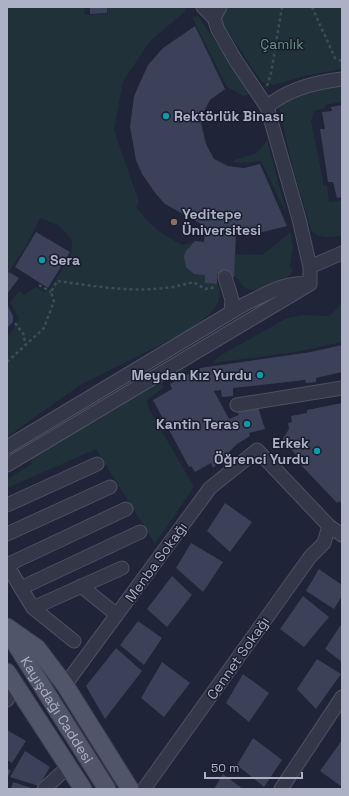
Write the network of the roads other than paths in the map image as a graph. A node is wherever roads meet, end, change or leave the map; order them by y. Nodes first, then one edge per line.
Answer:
1 (203, 7) edge
2 (217, 13) edge
3 (342, 79) edge
4 (267, 107) junction
5 (342, 253) edge
6 (310, 267) junction
7 (226, 281) road end
8 (310, 284) junction
9 (231, 312) junction
10 (342, 388) edge
11 (237, 405) dead end
12 (7, 447) edge
13 (97, 464) dead end
14 (7, 466) edge
15 (110, 487) dead end
16 (7, 505) edge
17 (126, 509) dead end
18 (329, 526) junction
19 (140, 532) dead end
20 (7, 534) edge
21 (342, 535) edge
22 (7, 565) edge
23 (122, 568) dead end
24 (81, 586) junction
25 (21, 588) junction
26 (33, 608) junction
27 (117, 615) junction
28 (7, 629) edge
29 (74, 641) dead end
30 (11, 677) edge
31 (65, 685) junction
32 (342, 697) edge
33 (7, 700) edge
34 (69, 766) junction
35 (44, 789) edge
36 (83, 789) edge
37 (107, 789) edge
38 (130, 789) edge
39 (144, 789) edge
40 (281, 789) edge

1 - 2 street
2 - 4 street
3 - 4 street
4 - 6 street
5 - 6 street
6 - 8 street
7 - 9 street
8 - 9 street
8 - 14 street
9 - 12 street
10 - 11 street
13 - 16 street
15 - 20 street
17 - 22 street
18 - 21 street
18 - 27 street, Menba Sokağı
18 - 39 street, Cennet Sokağı
19 - 25 street
22 - 25 street
23 - 24 street
24 - 26 street
24 - 27 street
25 - 26 street
26 - 29 street
27 - 31 street, Menba Sokağı
28 - 31 main road
28 - 37 main road, Kayışdağı Caddesi
30 - 33 street
30 - 34 main road, Kayışdağı Caddesi
31 - 38 main road
32 - 40 street
34 - 35 street
34 - 36 main road, Kayışdağı Caddesi

